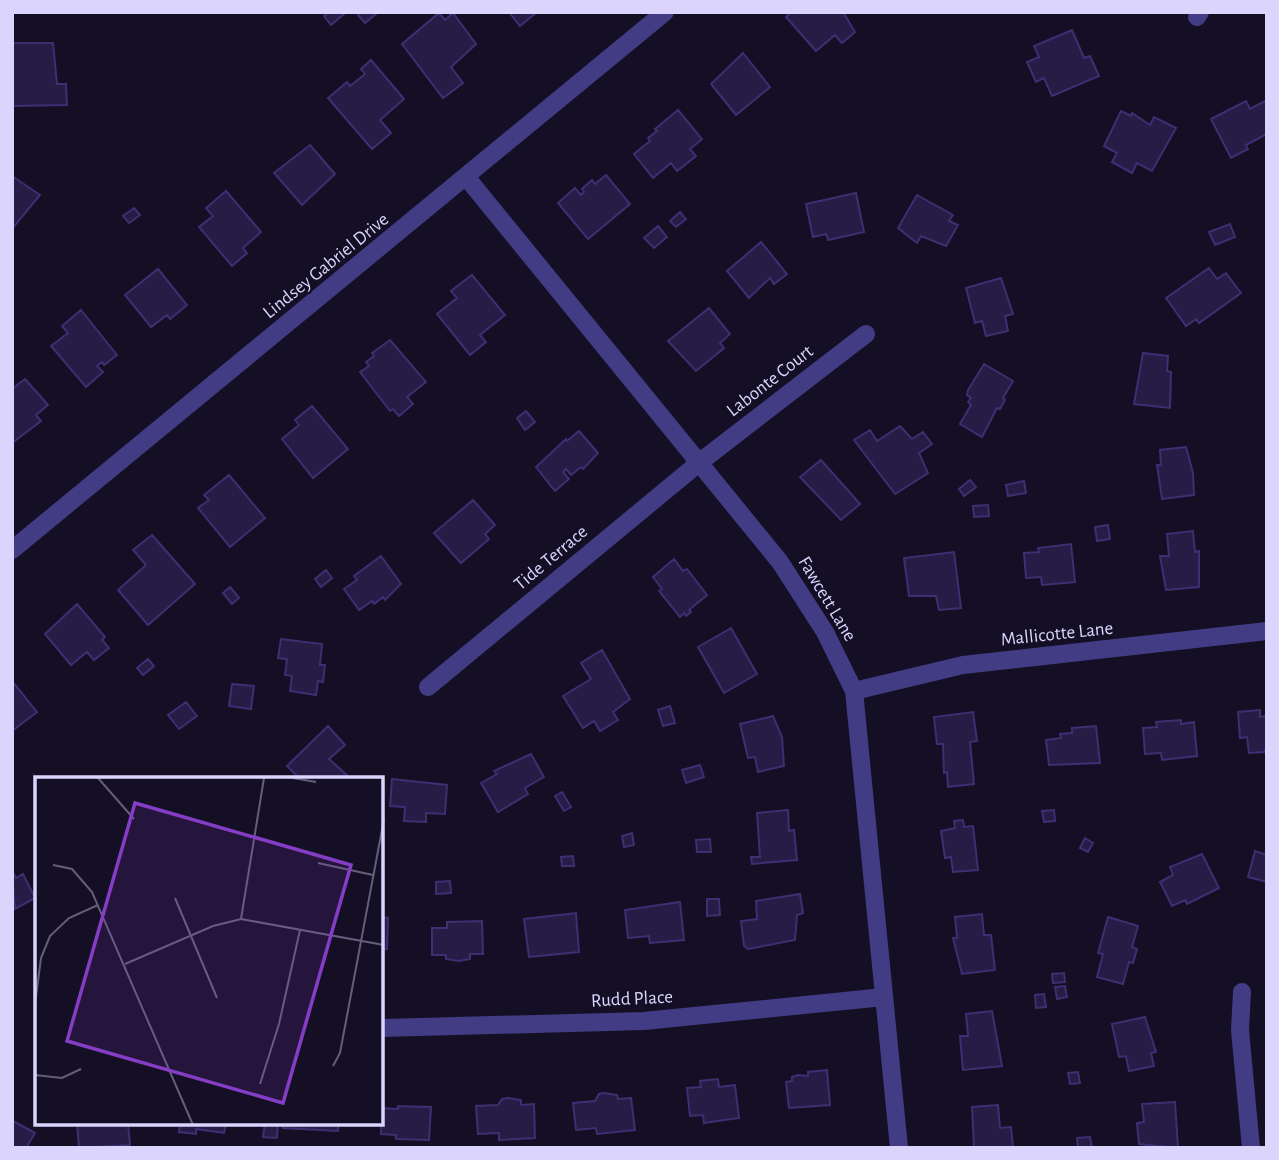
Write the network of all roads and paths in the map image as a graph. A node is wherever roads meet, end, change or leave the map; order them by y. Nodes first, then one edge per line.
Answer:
1 (665, 12) edge
2 (467, 178) junction
3 (866, 334) dead end
4 (700, 462) junction
5 (12, 550) edge
6 (1267, 631) edge
7 (428, 687) dead end
8 (854, 691) junction
9 (1242, 992) dead end
10 (884, 997) junction
11 (383, 1028) edge
12 (900, 1148) edge
13 (1251, 1148) edge

1 - 2 street, Lindsey Gabriel Drive
2 - 4 street, Fawcett Lane
2 - 5 street, Lindsey Gabriel Drive
3 - 4 street, Labonte Court
4 - 7 street, Tide Terrace
4 - 8 street, Fawcett Lane
6 - 8 street, Mallicotte Lane
8 - 10 street, Fawcett Lane
9 - 13 street
10 - 11 street, Rudd Place
10 - 12 street, Fawcett Lane

